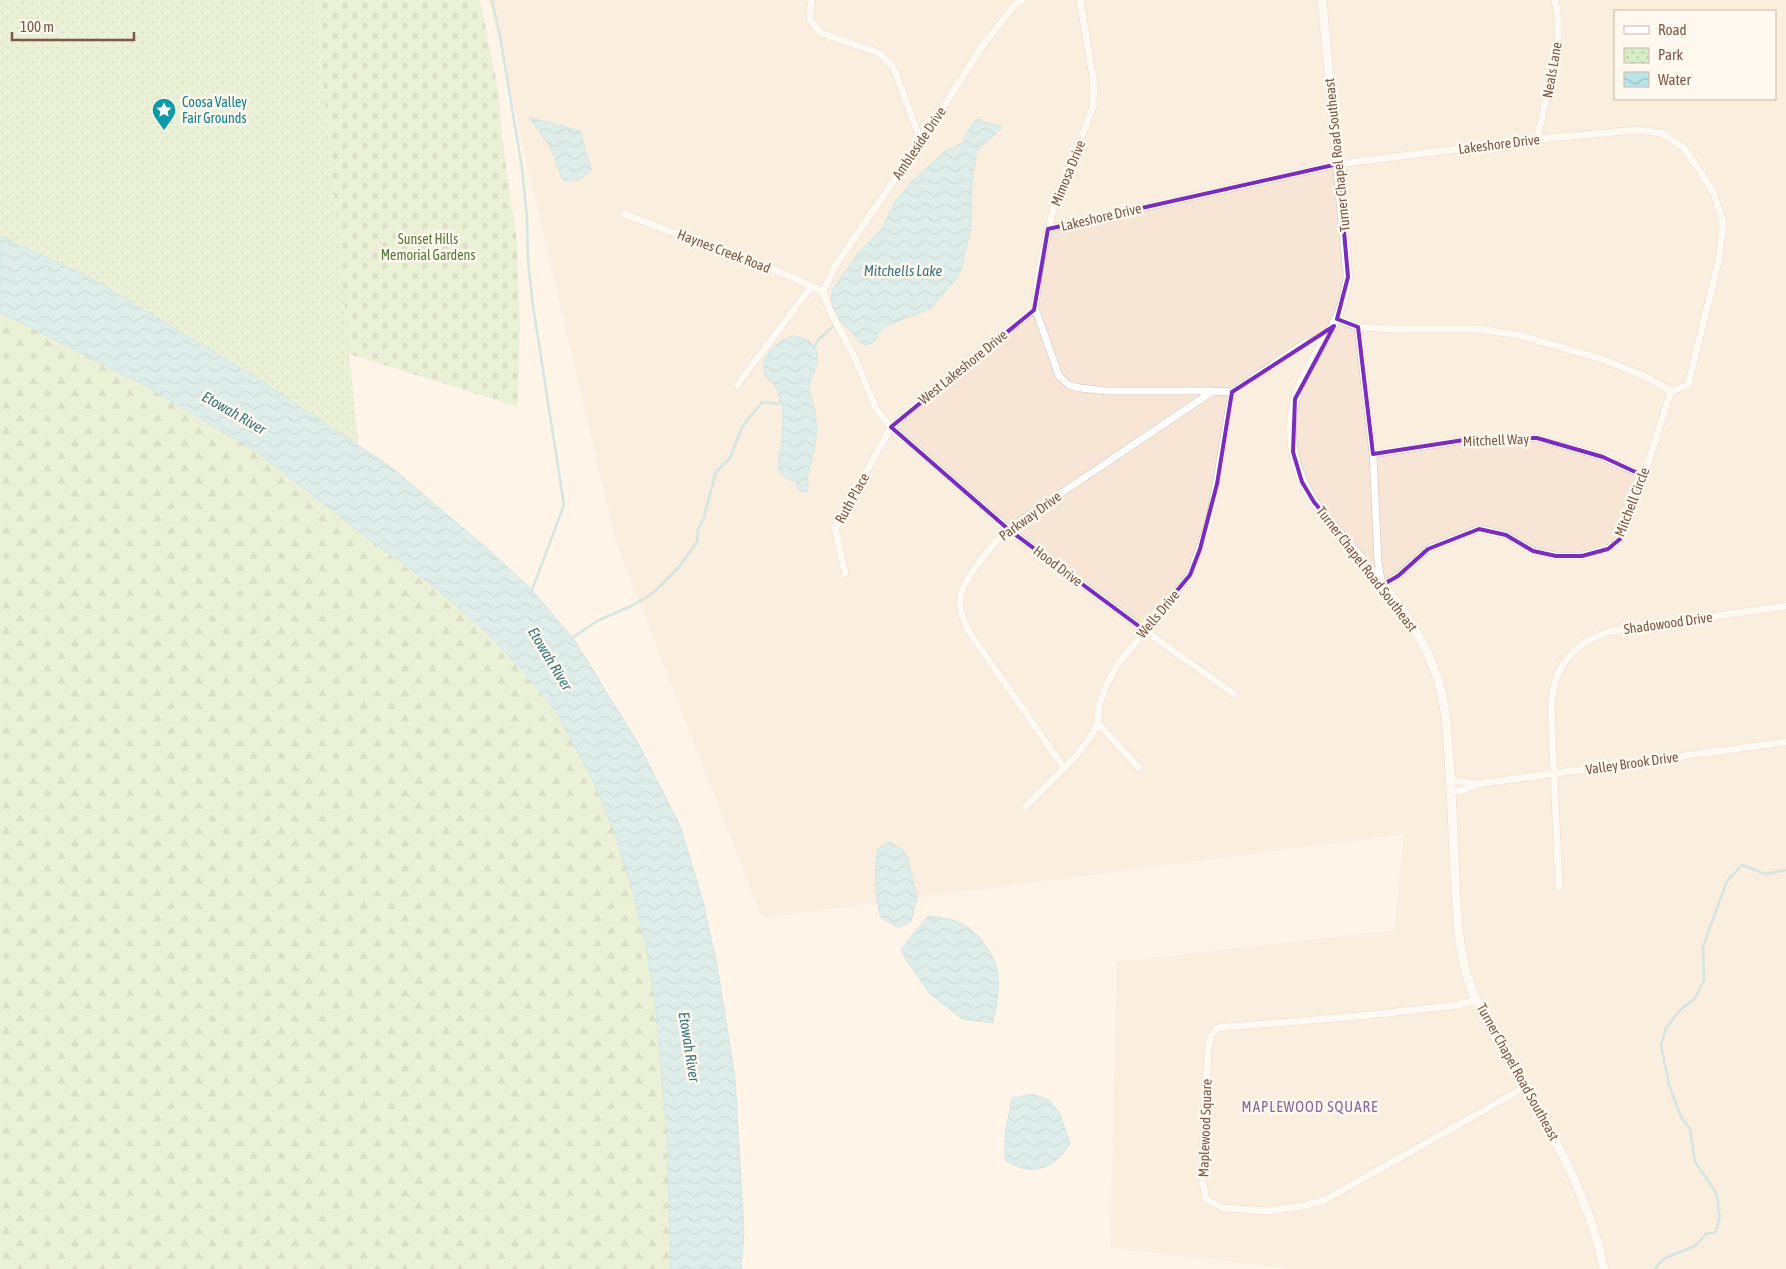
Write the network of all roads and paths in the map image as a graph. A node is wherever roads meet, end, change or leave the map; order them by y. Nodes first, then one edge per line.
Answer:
1 (812, 0) edge
2 (1022, 0) edge
3 (1080, 0) edge
4 (1322, 0) edge
5 (1555, 0) edge
6 (1538, 139) junction
7 (921, 141) junction
8 (1338, 164) junction
9 (624, 214) dead end
10 (1048, 229) junction
11 (811, 287) junction
12 (823, 292) junction
13 (1035, 309) junction
14 (1338, 319) junction
15 (1358, 327) junction
16 (1327, 338) junction
17 (737, 385) dead end
18 (1213, 391) junction
19 (1671, 391) junction
20 (1232, 392) junction
21 (892, 427) junction
22 (1373, 454) junction
23 (1644, 476) junction
24 (1008, 529) junction
25 (845, 573) dead end
26 (1382, 585) junction
27 (1786, 606) edge
28 (1144, 630) junction
29 (1234, 694) dead end
30 (1098, 723) junction
31 (1786, 742) edge
32 (1064, 768) junction
33 (1139, 768) dead end
34 (1554, 774) junction
35 (1450, 781) junction
36 (1477, 784) junction
37 (1451, 791) junction
38 (1025, 806) dead end
39 (1559, 887) dead end
40 (1477, 1000) junction
41 (1525, 1087) junction
42 (1604, 1269) edge

1 - 7 street
2 - 7 street, Ambleside Drive
3 - 10 street, Mimosa Drive
4 - 8 street, Turner Chapel Road Southeast
5 - 6 street, Neals Lane
6 - 8 street, Lakeshore Drive
6 - 19 street, Lakeshore Drive
7 - 12 street, Ambleside Drive
8 - 10 street, Lakeshore Drive
8 - 14 street, Turner Chapel Road Southeast
9 - 11 street, Haynes Creek Road
10 - 13 street, Mimosa Drive
11 - 12 street, Haynes Creek Road
11 - 17 street
12 - 21 street
13 - 18 street, Mimosa Drive
13 - 21 street, West Lakeshore Drive
14 - 15 street
14 - 16 street, Turner Chapel Road Southeast
15 - 19 street
15 - 22 street
16 - 20 street
16 - 26 street, Turner Chapel Road Southeast
18 - 20 street, Mimosa Drive
18 - 24 street, Parkway Drive
19 - 23 street, Mitchell Circle
20 - 28 street, Wells Drive
21 - 24 street, Hood Drive
21 - 25 street, Ruth Place
22 - 23 street, Mitchell Way
22 - 26 street
23 - 26 street, Mitchell Circle
24 - 28 street, Hood Drive
24 - 32 street, Parkway Drive
26 - 35 street, Turner Chapel Road Southeast
27 - 34 street, Shadowood Drive
28 - 29 street, Hood Drive
28 - 30 street, Wells Drive
30 - 32 street, Wells Drive
30 - 33 street
31 - 34 street, Valley Brook Drive
32 - 38 street, Wells Drive
34 - 36 street, Valley Brook Drive
34 - 39 street
35 - 36 street, Valley Brook Drive
35 - 37 street, Turner Chapel Road Southeast
36 - 37 street, Valley Brook Drive
37 - 40 street, Turner Chapel Road Southeast
40 - 41 street, Turner Chapel Road Southeast
40 - 41 street, Maplewood Square
41 - 42 street, Turner Chapel Road Southeast

